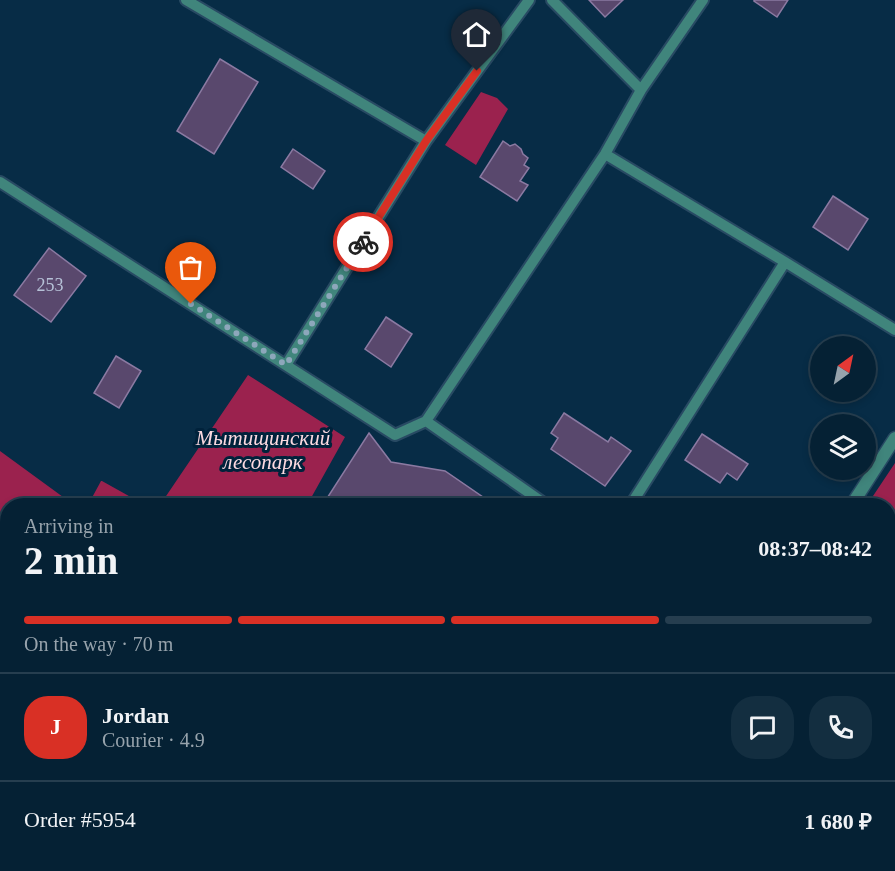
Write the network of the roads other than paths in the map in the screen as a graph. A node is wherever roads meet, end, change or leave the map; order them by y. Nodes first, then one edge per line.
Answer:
1 (186, 0) edge
2 (529, 0) edge
3 (552, 0) edge
4 (703, 0) edge
5 (641, 90) junction
6 (426, 141) junction
7 (605, 154) junction
8 (0, 182) edge
9 (785, 262) junction
10 (895, 330) edge
11 (286, 365) junction
12 (426, 421) junction
13 (895, 438) edge
14 (537, 498) edge
15 (635, 498) edge
16 (855, 498) edge

1 - 6 lane
2 - 6 lane
3 - 5 lane
4 - 5 lane
5 - 7 lane
6 - 11 lane
7 - 9 lane
7 - 12 lane
8 - 11 lane
9 - 10 lane
9 - 15 lane
11 - 12 lane
12 - 14 lane
13 - 16 street

